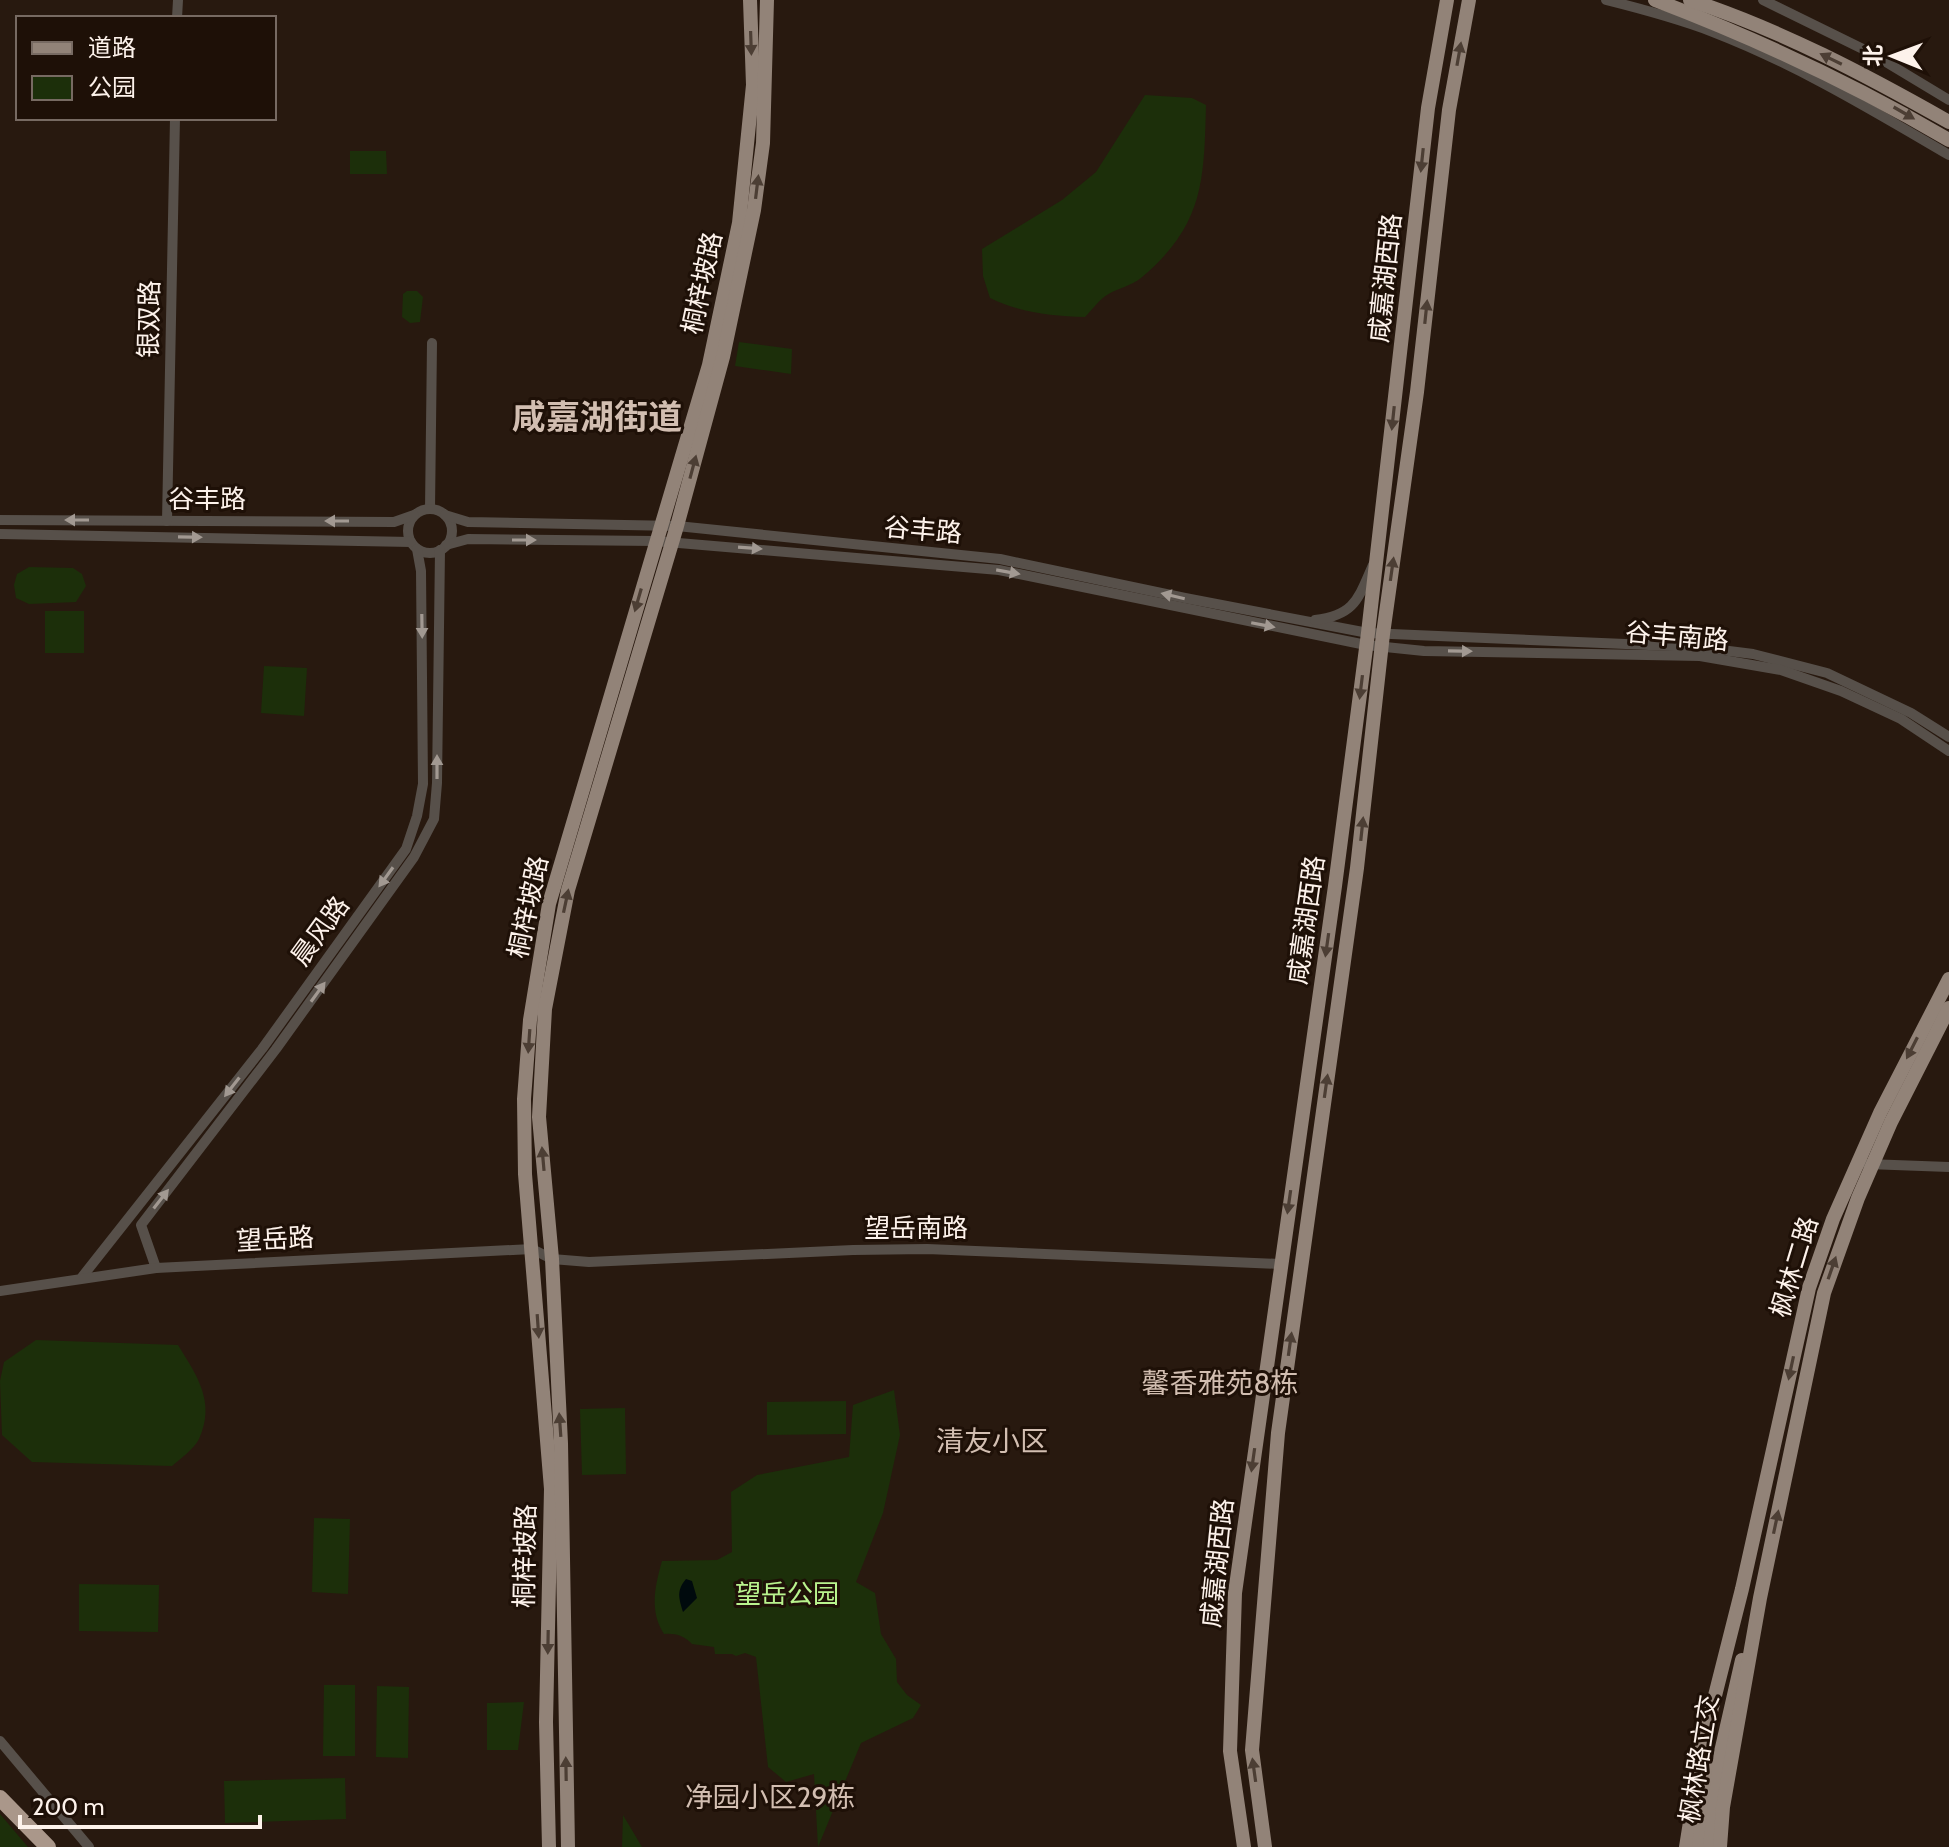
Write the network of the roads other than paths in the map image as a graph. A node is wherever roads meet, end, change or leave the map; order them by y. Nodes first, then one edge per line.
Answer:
1 (750, 0) edge
2 (767, 0) edge
3 (1447, 0) edge
4 (1469, 0) edge
5 (1606, 0) edge
6 (1655, 0) edge
7 (1690, 0) edge
8 (1763, 0) edge
9 (1949, 100) edge
10 (175, 120) edge
11 (1949, 122) edge
12 (1949, 140) edge
13 (1949, 155) edge
14 (432, 343) dead end
15 (430, 509) junction
16 (414, 515) junction
17 (445, 515) junction
18 (0, 520) edge
19 (167, 521) junction
20 (660, 525) junction
21 (677, 526) junction
22 (0, 534) edge
23 (655, 541) junction
24 (672, 542) junction
25 (414, 545) junction
26 (443, 547) junction
27 (1378, 554) junction
28 (1305, 621) junction
29 (1378, 639) junction
30 (1949, 737) edge
31 (1949, 751) edge
32 (1949, 979) edge
33 (1949, 1008) edge
34 (1865, 1163) junction
35 (1949, 1167) edge
36 (550, 1237) junction
37 (532, 1249) junction
38 (552, 1259) junction
39 (1280, 1264) junction
40 (156, 1268) junction
41 (82, 1277) junction
42 (0, 1291) edge
43 (1742, 1589) junction
44 (1760, 1598) junction
45 (1732, 1680) junction
46 (0, 1741) edge
47 (0, 1798) edge
48 (48, 1847) edge
49 (89, 1847) edge
50 (549, 1847) edge
51 (568, 1847) edge
52 (1244, 1847) edge
53 (1265, 1847) edge
54 (1686, 1847) edge
55 (1699, 1847) edge
56 (1710, 1847) edge
57 (1720, 1847) edge

1 -> 20 main road, 桐梓坡路
21 -> 2 main road, 桐梓坡路
3 -> 27 main road, 咸嘉湖西路
29 -> 4 main road, 咸嘉湖西路
5 - 13 street
6 -> 12 main road
11 -> 7 main road
8 - 9 street
10 - 19 street, 银双路
14 - 15 street
15 - 16 street
15 - 17 street
16 -> 19 street, 谷丰路
16 - 25 street
17 - 20 street, 谷丰路
17 - 26 street
19 -> 18 street, 谷丰路
20 - 21 street, 谷丰路
20 - 23 main road, 桐梓坡路
21 - 24 main road, 桐梓坡路
28 -> 21 street, 谷丰路
22 -> 25 street, 谷丰路
23 - 24 street, 谷丰路
26 -> 23 street, 谷丰路
23 -> 37 main road, 桐梓坡路
24 -> 29 street, 谷丰路
36 -> 24 main road, 桐梓坡路
25 - 26 street
25 -> 41 street, 晨风路
40 -> 26 street, 晨风路
27 - 28 street
27 - 29 main road, 咸嘉湖西路
28 - 29 street, 谷丰路
29 - 30 street, 谷丰南路
29 -> 31 street, 谷丰南路
29 -> 39 main road, 咸嘉湖西路
53 -> 29 main road, 咸嘉湖西路
32 -> 34 main road, 枫林二路
33 - 34 main road, 枫林二路
34 - 35 street
34 -> 43 main road, 枫林二路
44 -> 34 main road, 枫林二路
36 - 37 street
36 - 38 main road, 桐梓坡路
37 - 38 street, 望岳路
37 - 40 street, 望岳路
37 -> 50 main road, 桐梓坡路
38 - 39 street, 望岳南路
51 -> 38 main road, 桐梓坡路
39 -> 52 main road, 咸嘉湖西路
40 - 41 street, 望岳路
41 - 42 street, 望岳路
43 - 45 main road, 枫林二路
43 - 54 main road, 枫林二路
44 - 45 main road, 枫林二路
44 - 57 main road, 枫林二路
45 - 55 main road, 枫林路立交
45 - 56 main road, 枫林路立交
46 - 49 street
47 - 48 highway

